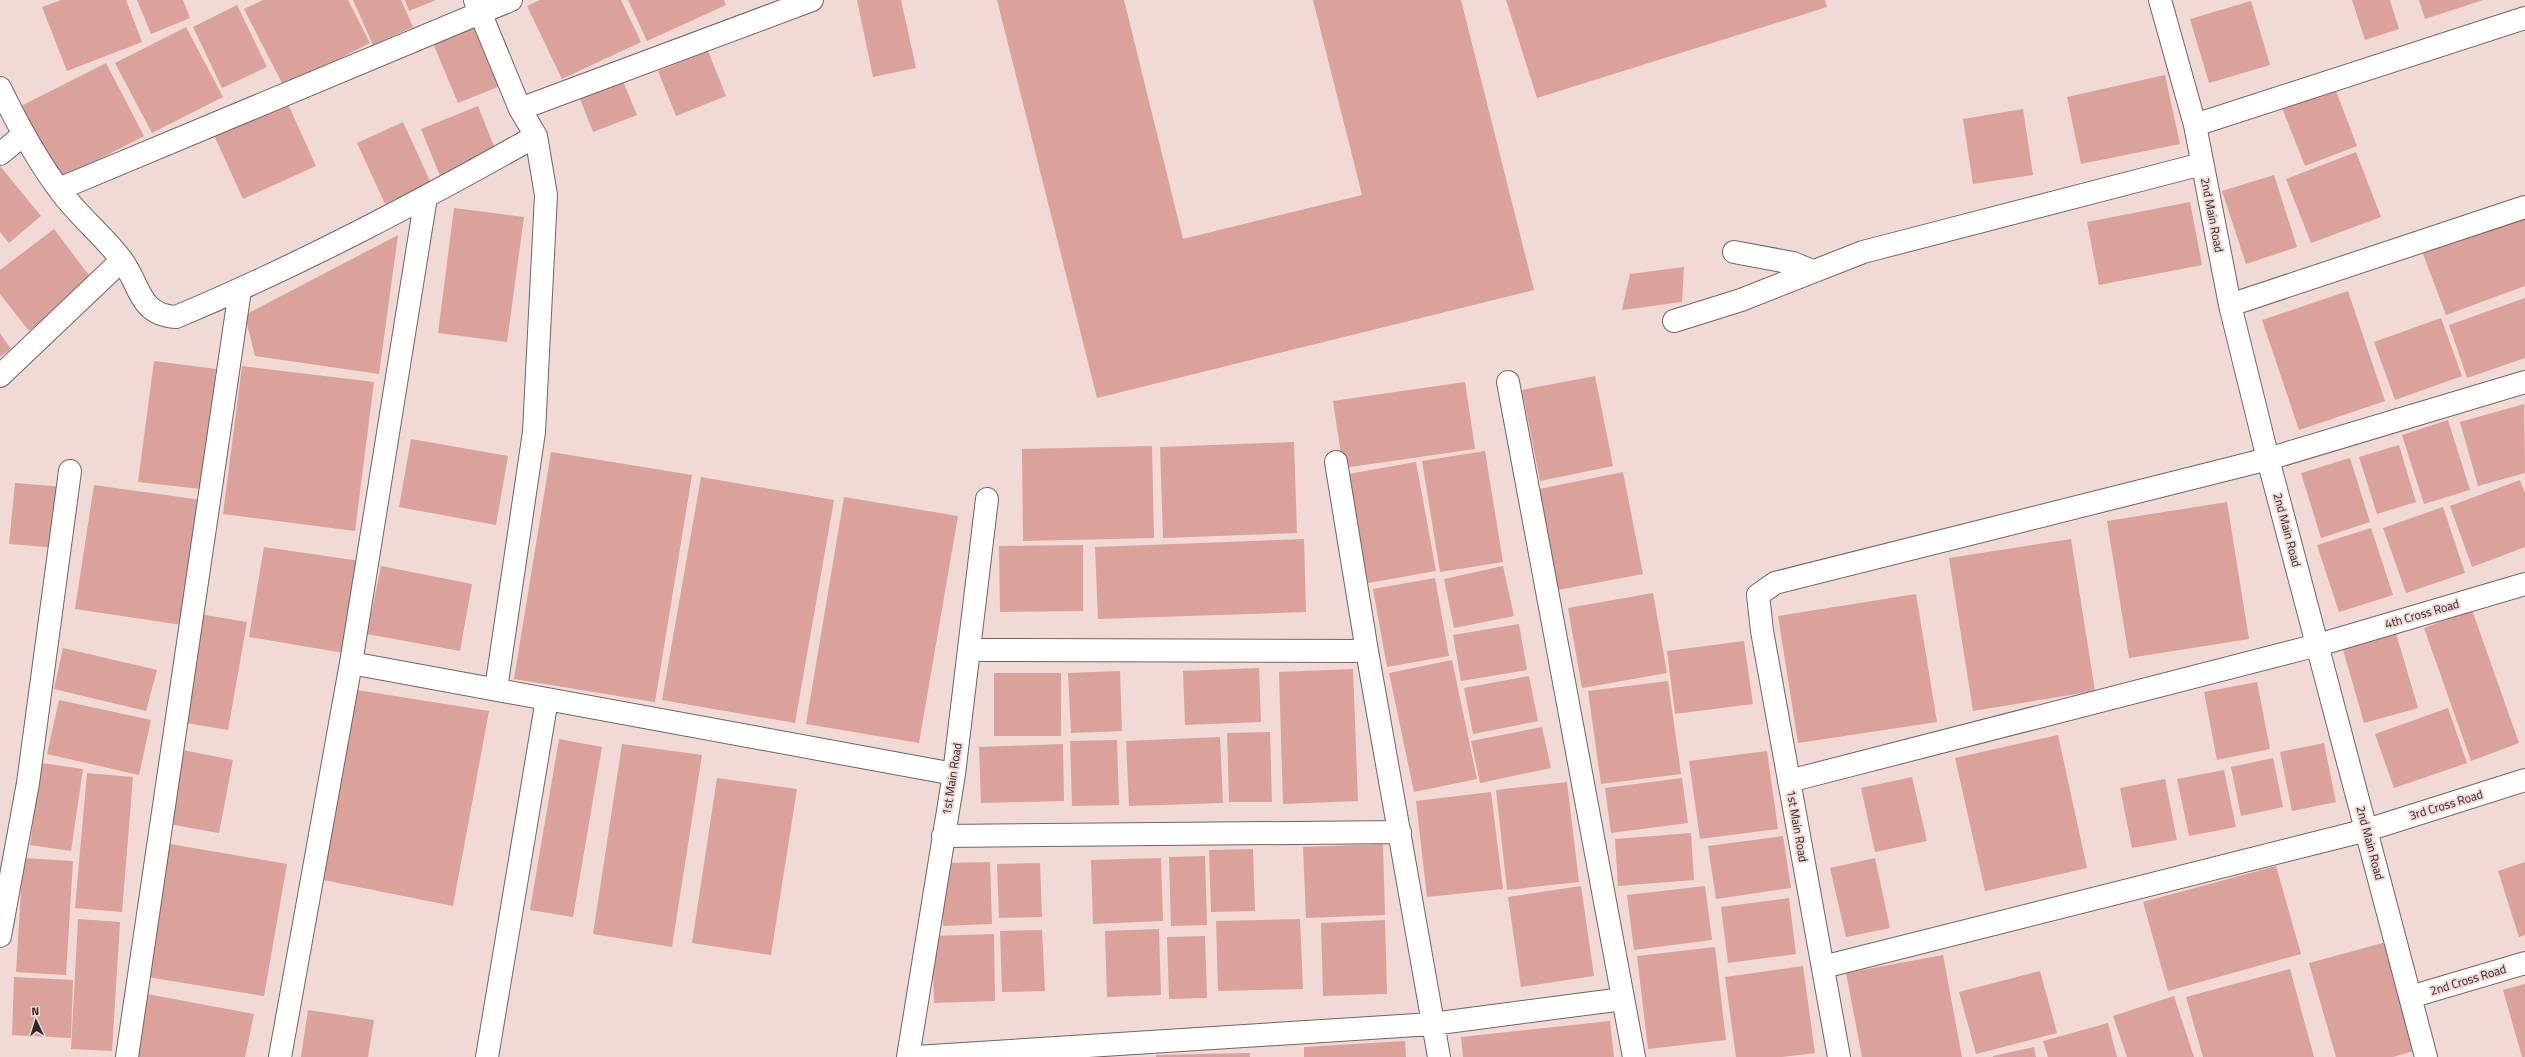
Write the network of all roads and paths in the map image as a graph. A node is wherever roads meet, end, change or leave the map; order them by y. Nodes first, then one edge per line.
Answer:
1 (511, 0) edge
2 (812, 0) edge
3 (2160, 0) edge
4 (478, 7) edge
5 (2525, 18) edge
6 (0, 88) edge
7 (520, 109) junction
8 (2195, 125) junction
9 (23, 135) junction
10 (536, 136) junction
11 (0, 154) edge
12 (2202, 164) junction
13 (59, 190) junction
14 (426, 198) junction
15 (2525, 207) edge
16 (1734, 252) dead end
17 (122, 260) junction
18 (1812, 271) junction
19 (240, 290) junction
20 (2230, 305) junction
21 (1674, 321) dead end
22 (0, 376) edge
23 (1508, 382) dead end
24 (2525, 382) edge
25 (2268, 459) junction
26 (1336, 462) dead end
27 (70, 471) dead end
28 (987, 499) dead end
29 (2525, 584) edge
30 (2318, 645) junction
31 (970, 650) junction
32 (1367, 651) junction
33 (351, 663) junction
34 (496, 689) junction
35 (547, 698) junction
36 (954, 774) junction
37 (2525, 780) edge
38 (1789, 782) junction
39 (2367, 830) junction
40 (1400, 832) junction
41 (943, 836) junction
42 (0, 936) edge
43 (2525, 963) edge
44 (1823, 967) junction
45 (2410, 997) junction
46 (1623, 999) junction
47 (1432, 1024) junction
48 (127, 1057) edge
49 (280, 1057) edge
50 (487, 1057) edge
51 (908, 1057) edge
52 (916, 1057) edge
53 (1438, 1057) edge
54 (1634, 1057) edge
55 (1839, 1057) edge
56 (2426, 1057) edge

1 - 4 street
2 - 7 street
3 - 8 street, 2nd Main Road
4 - 7 street
4 - 13 street
5 - 8 street
6 - 9 street
7 - 10 street
8 - 12 street, 2nd Main Road
9 - 11 street
9 - 13 street
10 - 14 street
10 - 34 street
12 - 18 street
12 - 20 street, 2nd Main Road
13 - 17 street
14 - 19 street
14 - 33 street
15 - 20 street
16 - 18 street
17 - 19 street
17 - 22 street
18 - 21 street
19 - 48 street
20 - 25 street, 2nd Main Road
23 - 46 street
24 - 25 street
25 - 30 street, 2nd Main Road
25 - 38 street, 1st Main Road
26 - 32 street
27 - 42 street
28 - 31 street, 1st Main Road
29 - 30 street, 4th Cross Road
30 - 38 street, 4th Cross Road
30 - 39 street, 2nd Main Road
31 - 32 street
31 - 36 street, 1st Main Road
32 - 40 street
33 - 34 street
33 - 49 street
34 - 35 street
35 - 36 street
35 - 50 street
36 - 41 street, 1st Main Road
37 - 39 street, 3rd Cross Road
38 - 44 street, 1st Main Road
39 - 44 street, 3rd Cross Road
39 - 45 street, 2nd Main Road
40 - 41 street
40 - 47 street
41 - 51 street, 1st Main Road
43 - 45 street, 2nd Cross Road
44 - 55 street, 1st Main Road
45 - 56 street, 2nd Main Road
46 - 47 street
46 - 54 street
47 - 52 street
47 - 53 street

